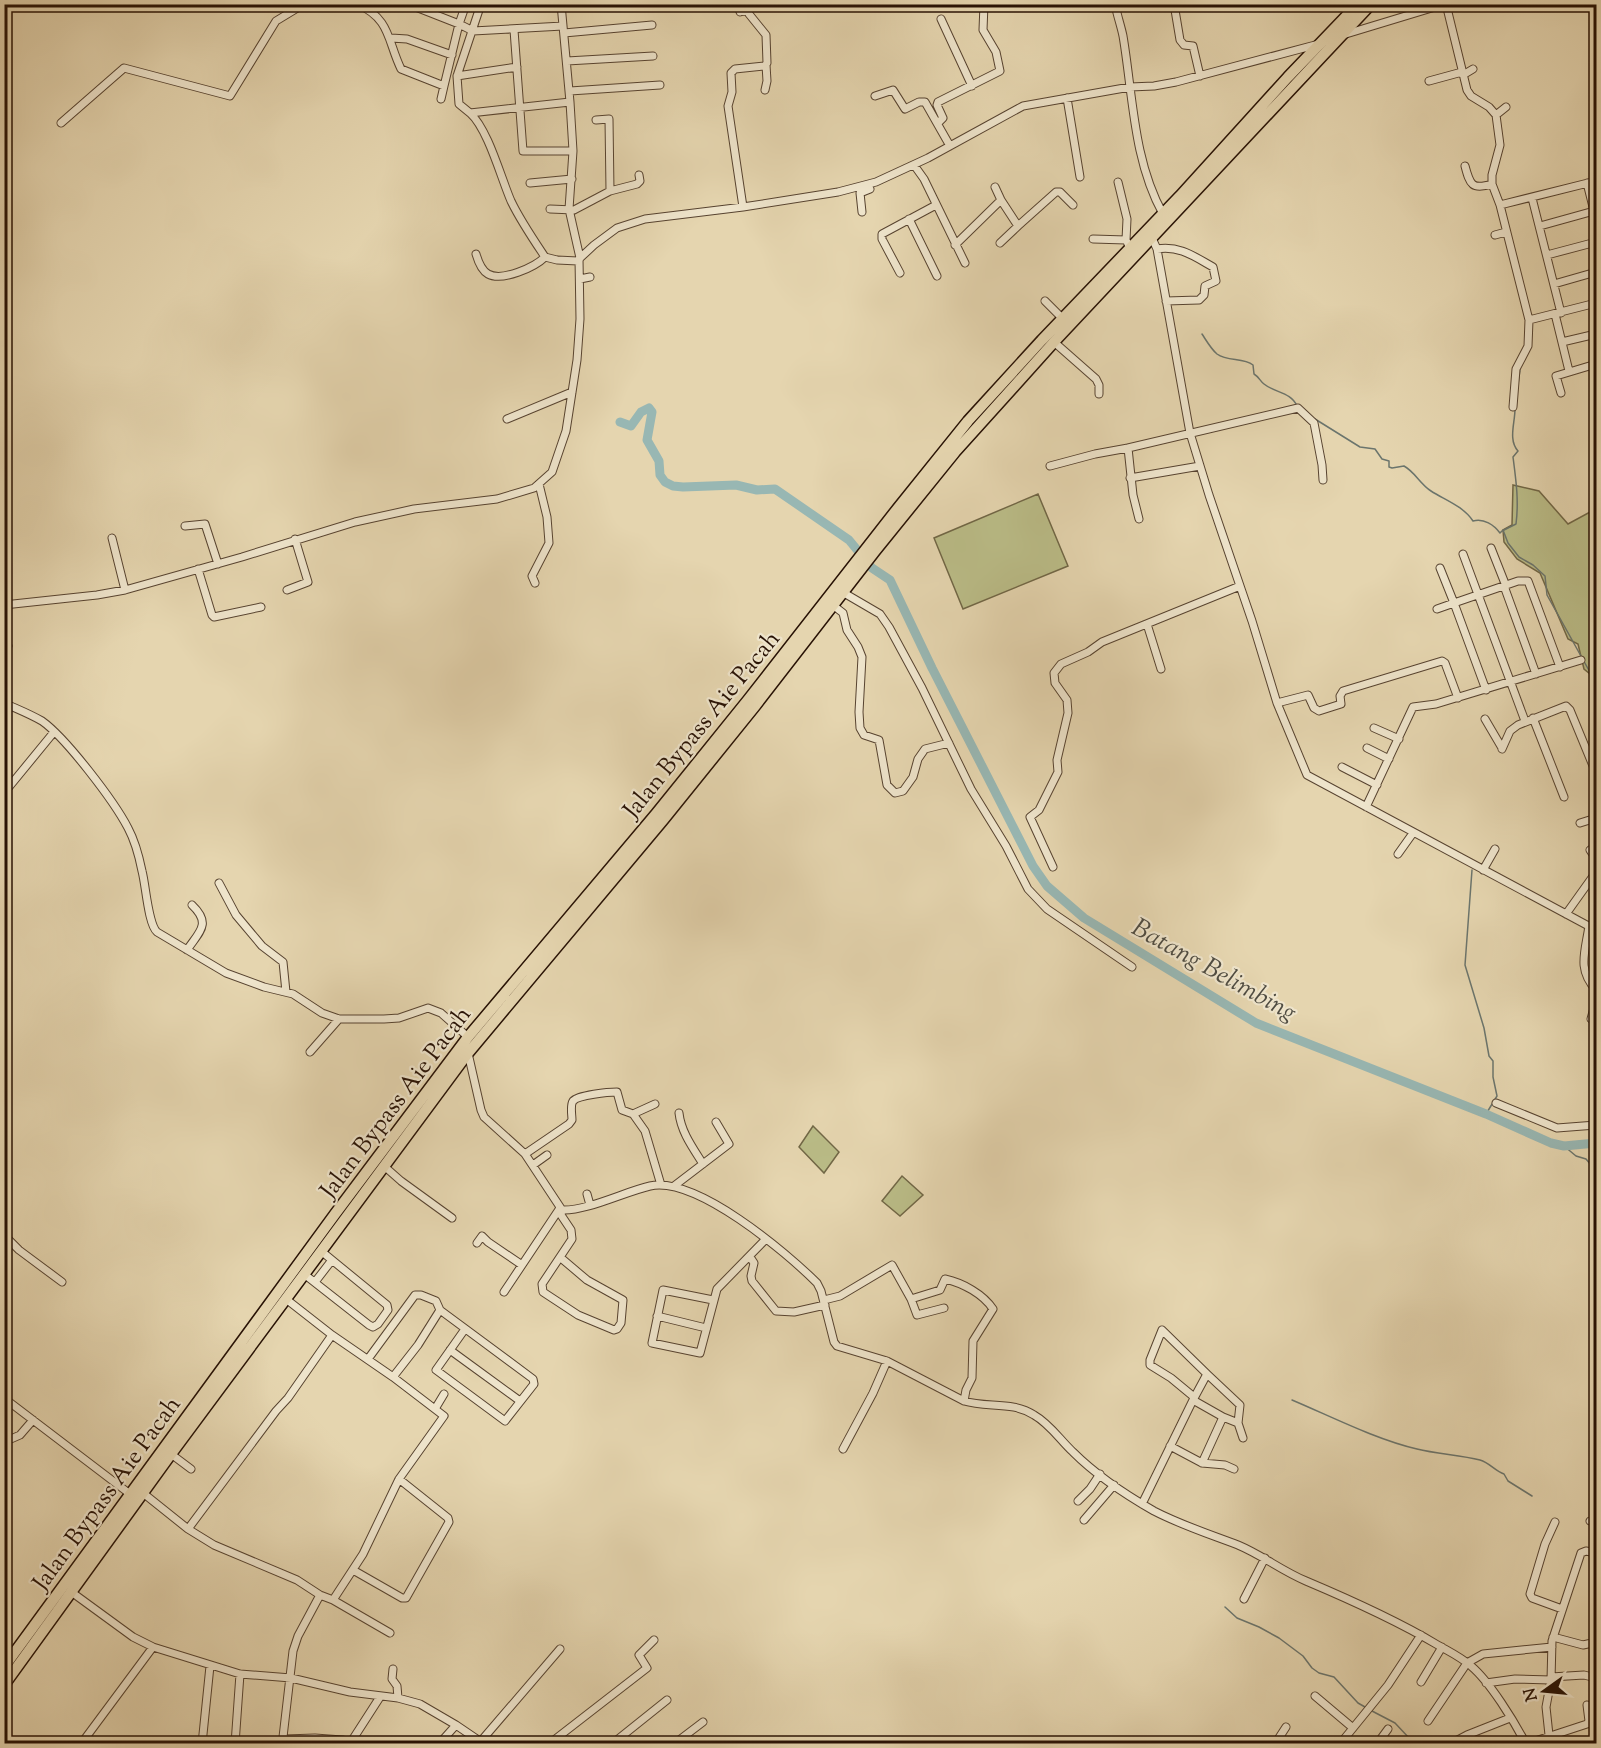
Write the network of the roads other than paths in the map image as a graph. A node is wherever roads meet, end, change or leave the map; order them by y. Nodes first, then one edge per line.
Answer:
1 (304, 4) edge
2 (357, 4) edge
3 (392, 4) edge
4 (408, 4) edge
5 (435, 4) edge
6 (466, 4) edge
7 (481, 4) edge
8 (561, 4) edge
9 (738, 4) edge
10 (984, 4) edge
11 (1115, 4) edge
12 (1174, 4) edge
13 (1358, 4) edge
14 (1371, 4) edge
15 (1445, 4) edge
16 (746, 8) edge
17 (372, 11) junction
18 (432, 14) junction
19 (1352, 17) junction
20 (941, 19) dead end
21 (652, 25) dead end
22 (466, 27) junction
23 (564, 29) junction
24 (514, 30) junction
25 (1341, 35) junction
26 (391, 38) junction
27 (1322, 43) junction
28 (452, 55) junction
29 (653, 56) dead end
30 (567, 61) junction
31 (766, 65) junction
32 (517, 67) junction
33 (1473, 69) dead end
34 (1462, 74) junction
35 (457, 76) junction
36 (1200, 76) junction
37 (1429, 81) dead end
38 (660, 85) dead end
39 (444, 86) junction
40 (972, 86) junction
41 (1130, 87) junction
42 (765, 90) dead end
43 (570, 91) junction
44 (875, 96) dead end
45 (1067, 98) junction
46 (441, 99) dead end
47 (570, 102) junction
48 (521, 107) junction
49 (1506, 107) dead end
50 (470, 113) junction
51 (1497, 115) junction
52 (617, 118) dead end
53 (609, 119) junction
54 (596, 120) dead end
55 (61, 123) dead end
56 (938, 123) junction
57 (950, 146) junction
58 (573, 151) junction
59 (914, 165) junction
60 (1465, 166) dead end
61 (639, 175) dead end
62 (1080, 177) dead end
63 (572, 179) junction
64 (1596, 181) edge
65 (530, 183) dead end
66 (1118, 183) dead end
67 (1587, 183) junction
68 (1492, 184) junction
69 (867, 185) junction
70 (995, 187) dead end
71 (610, 190) junction
72 (1532, 198) junction
73 (1002, 200) junction
74 (936, 205) junction
75 (1073, 205) dead end
76 (1500, 205) junction
77 (743, 207) junction
78 (550, 209) dead end
79 (569, 209) junction
80 (862, 212) dead end
81 (1162, 214) junction
82 (1595, 215) edge
83 (909, 219) junction
84 (1018, 226) junction
85 (1539, 226) junction
86 (1506, 232) junction
87 (1495, 235) dead end
88 (1152, 238) junction
89 (1093, 239) dead end
90 (1596, 242) edge
91 (1000, 243) dead end
92 (1128, 244) junction
93 (955, 245) junction
94 (1157, 249) junction
95 (476, 254) dead end
96 (1547, 255) junction
97 (545, 257) junction
98 (579, 260) junction
99 (965, 263) dead end
100 (1596, 272) edge
101 (900, 273) dead end
102 (937, 276) dead end
103 (590, 277) dead end
104 (580, 279) junction
105 (1554, 284) junction
106 (1046, 301) dead end
107 (1166, 301) junction
108 (1596, 303) edge
109 (1075, 313) junction
110 (1558, 314) junction
111 (1063, 319) junction
112 (1529, 320) junction
113 (1596, 333) edge
114 (1054, 342) junction
115 (1562, 342) junction
116 (1596, 364) edge
117 (1569, 370) junction
118 (572, 392) junction
119 (1561, 393) dead end
120 (1099, 394) dead end
121 (1513, 407) dead end
122 (507, 419) dead end
123 (1190, 433) junction
124 (1128, 448) junction
125 (1050, 466) dead end
126 (1200, 466) junction
127 (1130, 478) junction
128 (1323, 480) dead end
129 (539, 484) junction
130 (1139, 519) dead end
131 (185, 526) dead end
132 (112, 538) dead end
133 (295, 539) junction
134 (1491, 548) dead end
135 (1463, 554) dead end
136 (218, 564) junction
137 (1440, 568) dead end
138 (198, 569) junction
139 (535, 583) dead end
140 (1240, 586) junction
141 (1505, 586) junction
142 (844, 587) junction
143 (125, 590) junction
144 (287, 590) dead end
145 (1478, 595) junction
146 (1454, 603) junction
147 (4, 605) edge
148 (834, 606) junction
149 (261, 607) dead end
150 (1437, 609) dead end
151 (1147, 624) junction
152 (4, 633) edge
153 (8, 646) dead end
154 (1581, 660) dead end
155 (1560, 667) junction
156 (1161, 669) dead end
157 (1536, 674) junction
158 (1511, 682) junction
159 (1486, 690) junction
160 (1458, 698) junction
161 (4, 703) edge
162 (1277, 703) junction
163 (1533, 718) junction
164 (1485, 719) dead end
165 (1526, 721) junction
166 (1374, 728) dead end
167 (54, 732) junction
168 (1493, 732) junction
169 (1509, 733) junction
170 (1399, 739) junction
171 (949, 743) junction
172 (1367, 748) dead end
173 (1389, 759) junction
174 (1342, 767) dead end
175 (1596, 773) edge
176 (1377, 785) junction
177 (4, 793) edge
178 (1564, 797) dead end
179 (1366, 807) junction
180 (1596, 818) edge
181 (1580, 823) dead end
182 (1413, 833) junction
183 (1596, 846) edge
184 (1495, 849) dead end
185 (1398, 854) dead end
186 (1596, 859) edge
187 (1053, 867) dead end
188 (1483, 870) junction
189 (1596, 872) edge
190 (219, 882) dead end
191 (192, 905) dead end
192 (1566, 914) junction
193 (1589, 926) junction
194 (1596, 930) edge
195 (187, 951) junction
196 (1132, 967) dead end
197 (1596, 990) edge
198 (286, 992) junction
199 (506, 1000) junction
200 (1596, 1001) edge
201 (339, 1019) junction
202 (1591, 1020) dead end
203 (468, 1037) junction
204 (310, 1052) dead end
205 (468, 1053) junction
206 (430, 1096) junction
207 (1496, 1103) dead end
208 (655, 1104) dead end
209 (679, 1113) dead end
210 (633, 1114) junction
211 (716, 1122) dead end
212 (1596, 1125) edge
213 (525, 1154) junction
214 (548, 1155) dead end
215 (703, 1164) junction
216 (533, 1165) junction
217 (384, 1166) junction
218 (661, 1185) junction
219 (674, 1186) junction
220 (587, 1194) dead end
221 (590, 1205) junction
222 (561, 1209) junction
223 (452, 1218) dead end
224 (4, 1235) edge
225 (766, 1239) junction
226 (477, 1243) dead end
227 (321, 1251) junction
228 (750, 1257) junction
229 (561, 1258) junction
230 (332, 1260) junction
231 (522, 1265) junction
232 (304, 1274) junction
233 (62, 1282) dead end
234 (315, 1282) junction
235 (504, 1292) dead end
236 (286, 1299) junction
237 (911, 1299) junction
238 (713, 1300) junction
239 (824, 1303) junction
240 (944, 1308) dead end
241 (440, 1310) junction
242 (657, 1316) junction
243 (706, 1328) junction
244 (465, 1329) junction
245 (332, 1335) junction
246 (450, 1350) junction
247 (368, 1359) junction
248 (887, 1361) junction
249 (1208, 1374) junction
250 (393, 1377) junction
251 (444, 1394) dead end
252 (4, 1398) edge
253 (1194, 1399) junction
254 (520, 1401) junction
255 (964, 1401) junction
256 (435, 1409) junction
257 (1224, 1417) junction
258 (33, 1420) junction
259 (1238, 1423) junction
260 (184, 1429) junction
261 (1243, 1438) dead end
262 (4, 1442) edge
263 (1170, 1446) junction
264 (843, 1449) dead end
265 (171, 1454) junction
266 (1202, 1463) junction
267 (191, 1469) dead end
268 (1234, 1469) dead end
269 (1100, 1474) junction
270 (399, 1479) junction
271 (1114, 1485) junction
272 (143, 1493) junction
273 (130, 1494) junction
274 (1078, 1501) dead end
275 (1142, 1504) junction
276 (1084, 1520) dead end
277 (1555, 1522) dead end
278 (188, 1529) junction
279 (1596, 1553) edge
280 (1265, 1558) junction
281 (353, 1570) junction
282 (70, 1592) junction
283 (320, 1595) junction
284 (1244, 1599) dead end
285 (333, 1600) junction
286 (1562, 1609) junction
287 (390, 1633) dead end
288 (1420, 1635) junction
289 (1596, 1635) edge
290 (1553, 1636) junction
291 (654, 1640) dead end
292 (1594, 1645) edge
293 (153, 1647) junction
294 (1442, 1647) junction
295 (1552, 1647) junction
296 (560, 1649) dead end
297 (1467, 1663) junction
298 (210, 1666) junction
299 (4, 1667) edge
300 (393, 1668) dead end
301 (240, 1674) junction
302 (1592, 1677) dead end
303 (291, 1678) junction
304 (1551, 1679) junction
305 (1421, 1682) dead end
306 (1486, 1683) junction
307 (4, 1685) edge
308 (1315, 1696) dead end
309 (380, 1697) junction
310 (398, 1698) junction
311 (667, 1700) dead end
312 (1587, 1705) dead end
313 (1510, 1718) junction
314 (1428, 1721) dead end
315 (702, 1722) dead end
316 (456, 1725) junction
317 (1286, 1727) dead end
318 (1353, 1728) junction
319 (1388, 1729) dead end
320 (1549, 1735) junction
321 (483, 1742) edge
322 (81, 1743) edge
323 (202, 1743) edge
324 (235, 1743) edge
325 (439, 1743) edge
326 (549, 1743) edge
327 (612, 1743) edge
328 (674, 1743) edge
329 (1275, 1743) edge
330 (1340, 1743) edge
331 (1377, 1743) edge
332 (1450, 1743) edge
333 (1526, 1743) edge

1 - 55 street
2 - 17 street
3 - 17 street
4 - 18 street
5 - 18 street
6 - 22 street
7 - 22 street
8 - 23 street
9 - 16 street
10 - 40 street
11 - 41 street
12 - 36 street
13 - 19 highway
14 - 19 highway
15 - 25 street
15 - 34 street
16 - 31 street
17 - 26 street
18 - 22 street
19 - 25 highway
19 - 27 highway
20 - 40 street
21 - 23 street
22 - 24 street
22 - 28 street
22 - 35 street
23 - 24 street
23 - 30 street
24 - 32 street
25 - 27 street
25 - 88 highway
26 - 28 street
26 - 39 street
27 - 36 street
27 - 81 highway
28 - 39 street
29 - 30 street
30 - 43 street
31 - 42 street
31 - 77 street
32 - 35 street
32 - 48 street
33 - 34 street
34 - 37 street
34 - 51 street
35 - 50 street
36 - 41 street
38 - 43 street
39 - 46 street
40 - 56 street
41 - 45 street
41 - 81 street
43 - 47 street
44 - 56 street
45 - 57 street
45 - 62 street
47 - 48 street
47 - 58 street
48 - 50 street
48 - 58 street
49 - 51 street
50 - 97 street
51 - 68 street
52 - 53 street
53 - 54 street
53 - 71 street
56 - 57 street
57 - 59 street
58 - 63 street
59 - 69 street
59 - 74 street
60 - 68 street
61 - 71 street
63 - 65 street
63 - 79 street
64 - 67 street
66 - 92 street
67 - 72 street
67 - 82 street
68 - 76 street
69 - 77 street
69 - 80 street
70 - 73 street
71 - 79 street
72 - 76 street
72 - 85 street
73 - 84 street
73 - 93 street
74 - 83 street
74 - 93 street
75 - 84 street
76 - 86 street
77 - 98 street
78 - 79 street
79 - 98 street
81 - 92 highway
82 - 85 street
83 - 101 street
83 - 102 street
84 - 91 street
85 - 96 street
86 - 87 street
86 - 112 street
88 - 94 street
88 - 109 highway
89 - 92 street
90 - 96 street
92 - 109 highway
93 - 99 street
94 - 107 street
94 - 107 street
95 - 97 street
96 - 105 street
97 - 98 street
98 - 104 street
100 - 105 street
103 - 104 street
104 - 118 street
105 - 110 street
106 - 111 street
107 - 123 street
108 - 110 street
109 - 111 highway
109 - 114 highway
110 - 112 street
110 - 115 street
111 - 142 highway
112 - 121 street
113 - 115 street
114 - 120 street
114 - 142 highway
115 - 117 street
116 - 117 street
117 - 119 street
118 - 122 street
118 - 129 street
123 - 124 street
123 - 126 street
123 - 128 street
124 - 125 street
124 - 127 street
126 - 127 street
126 - 140 street
127 - 130 street
129 - 133 street
129 - 139 street
131 - 136 street
132 - 143 street
133 - 136 street
133 - 144 street
134 - 141 street
135 - 145 street
136 - 138 street
137 - 146 street
138 - 143 street
138 - 149 street
140 - 151 street
140 - 162 street
141 - 145 street
141 - 155 street
141 - 157 street
142 - 148 highway
142 - 171 street
142 - 199 highway, Jalan Bypass Aie Pacah
143 - 147 street
145 - 146 street
145 - 158 street
146 - 150 street
146 - 159 street
148 - 171 street
148 - 199 highway
151 - 156 street
151 - 187 street
152 - 153 street
154 - 155 street
155 - 157 street
157 - 158 street
158 - 159 street
158 - 165 street
159 - 160 street
160 - 162 street
160 - 170 street
161 - 167 street
162 - 179 street
163 - 165 street
163 - 175 street
163 - 178 street
164 - 168 street
165 - 169 street
166 - 170 street
167 - 177 street
167 - 195 street
168 - 169 street
168 - 169 street
170 - 173 street
171 - 196 street
172 - 173 street
173 - 176 street
174 - 176 street
176 - 179 street
179 - 182 street
180 - 181 street
182 - 185 street
182 - 188 street
183 - 186 street
184 - 188 street
188 - 192 street
189 - 192 street
190 - 198 street
191 - 195 street
192 - 193 street
193 - 194 street
193 - 197 street
195 - 198 street
198 - 201 street
199 - 203 highway, Jalan Bypass Aie Pacah
199 - 205 highway
200 - 202 street
201 - 203 street
201 - 204 street
203 - 206 highway, Jalan Bypass Aie Pacah
205 - 206 highway
205 - 213 street
206 - 217 highway
206 - 260 highway, Jalan Bypass Aie Pacah
207 - 212 street
208 - 210 street
209 - 215 street
210 - 213 street
210 - 218 street
211 - 215 street
213 - 216 street
214 - 216 street
215 - 219 street
216 - 222 street
217 - 223 street
217 - 227 highway
218 - 219 street
218 - 221 street
219 - 225 street
220 - 221 street
221 - 222 street
222 - 229 street
222 - 231 street
224 - 233 street
225 - 228 street
225 - 239 street
226 - 231 street
227 - 230 street
227 - 232 highway
228 - 238 street
228 - 239 street
229 - 229 street
230 - 234 street
230 - 234 street
231 - 235 street
232 - 234 street
232 - 236 highway
236 - 245 street
236 - 260 highway
237 - 239 street
237 - 240 street
237 - 255 street
238 - 242 street
238 - 243 street
239 - 248 street
241 - 244 street
241 - 247 street
241 - 250 street
242 - 243 street
242 - 243 street
244 - 246 street
244 - 254 street
245 - 247 street
245 - 278 street
246 - 254 street
246 - 254 street
247 - 250 street
248 - 255 street
248 - 264 street
249 - 253 street
249 - 253 street
249 - 259 street
250 - 256 street
251 - 256 street
252 - 258 street
253 - 257 street
253 - 263 street
255 - 269 street
256 - 270 street
257 - 259 street
257 - 266 street
258 - 262 street
258 - 273 street
259 - 261 street
260 - 265 highway
260 - 273 highway, Jalan Bypass Aie Pacah
263 - 266 street
263 - 275 street
265 - 267 street
265 - 272 highway
266 - 268 street
269 - 271 street
269 - 274 street
270 - 281 street
270 - 281 street
271 - 275 street
271 - 276 street
272 - 278 street
272 - 282 highway
273 - 299 highway, Jalan Bypass Aie Pacah
275 - 280 street
277 - 286 street
278 - 283 street
279 - 286 street
280 - 284 street
280 - 288 street
281 - 285 street
282 - 293 street
282 - 307 highway
283 - 285 street
283 - 303 street
285 - 287 street
286 - 290 street
288 - 294 street
288 - 318 street
289 - 292 street
290 - 292 street
290 - 295 street
291 - 326 street
293 - 298 street
293 - 322 street
294 - 297 street
294 - 305 street
295 - 297 street
295 - 304 street
296 - 321 street
297 - 306 street
297 - 314 street
298 - 301 street
298 - 323 street
300 - 310 street
301 - 303 street
301 - 324 street
302 - 304 street
303 - 309 street
303 - 309 street
304 - 306 street
304 - 320 street
306 - 313 street
308 - 318 street
309 - 310 street
310 - 316 street
311 - 327 street
312 - 320 street
313 - 332 street
313 - 333 street
315 - 328 street
316 - 321 street
316 - 325 street
317 - 329 street
318 - 330 street
319 - 331 street
320 - 333 street

